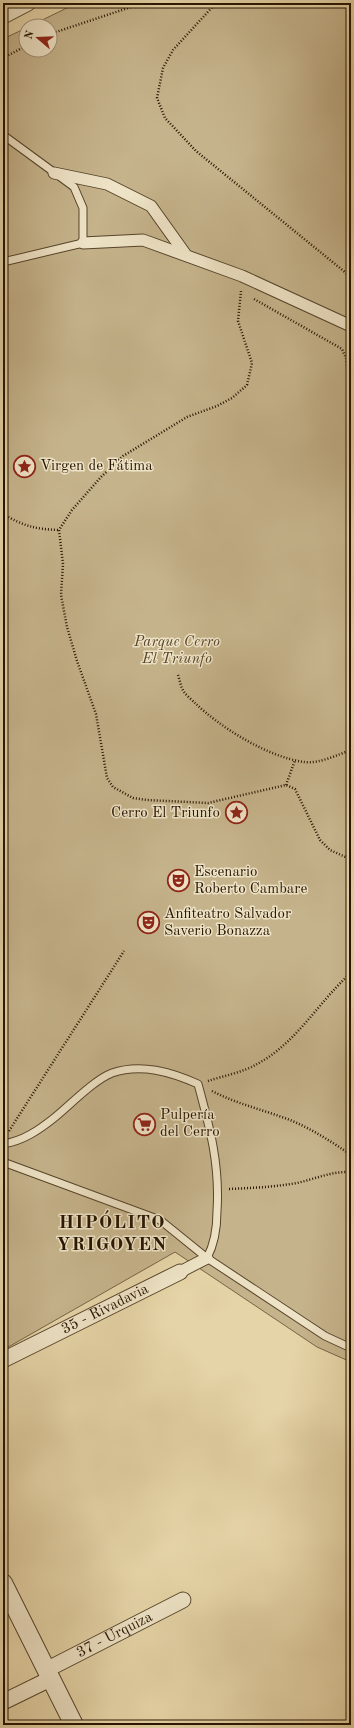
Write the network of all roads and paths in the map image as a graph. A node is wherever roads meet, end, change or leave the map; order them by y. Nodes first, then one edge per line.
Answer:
1 (28, 3) edge
2 (143, 3) edge
3 (216, 3) edge
4 (3, 16) edge
5 (58, 31) edge
6 (18, 50) edge
7 (3, 58) edge
8 (3, 135) edge
9 (54, 173) junction
10 (83, 243) junction
11 (186, 255) junction
12 (3, 262) edge
13 (242, 276) junction
14 (351, 277) edge
15 (241, 291) junction
16 (351, 326) edge
17 (351, 390) edge
18 (3, 514) edge
19 (59, 530) junction
20 (178, 675) dead end
21 (351, 750) edge
22 (296, 760) junction
23 (286, 785) junction
24 (351, 856) edge
25 (350, 860) edge
26 (124, 951) dead end
27 (351, 973) edge
28 (198, 1084) junction
29 (7, 1133) dead end
30 (3, 1144) edge
31 (351, 1155) edge
32 (3, 1162) edge
33 (351, 1172) edge
34 (218, 1190) junction
35 (207, 1258) junction
36 (180, 1272) joint
37 (351, 1348) edge
38 (3, 1360) edge
39 (3, 1583) edge
40 (183, 1600) dead end
41 (48, 1675) junction
42 (3, 1702) edge
43 (74, 1725) edge

1 - 4 street
2 - 5 path
3 - 14 path
6 - 7 path
8 - 9 lane
9 - 10 lane
9 - 11 street
10 - 11 street
10 - 12 lane
11 - 13 street
13 - 15 path
13 - 16 street
15 - 17 path
15 - 19 path
18 - 19 path
19 - 23 path
20 - 22 path
21 - 22 path
22 - 23 path
23 - 25 path
24 - 25 path
26 - 29 path
27 - 28 path
28 - 30 lane
28 - 31 path
28 - 34 lane
32 - 35 lane
33 - 34 path
34 - 35 lane
35 - 36 street, 35 - Rivadavia
35 - 37 lane
36 - 38 street, 35 - Rivadavia
39 - 41 street
40 - 41 street, 37 - Urquiza
41 - 42 street, 37 - Urquiza
41 - 43 street

